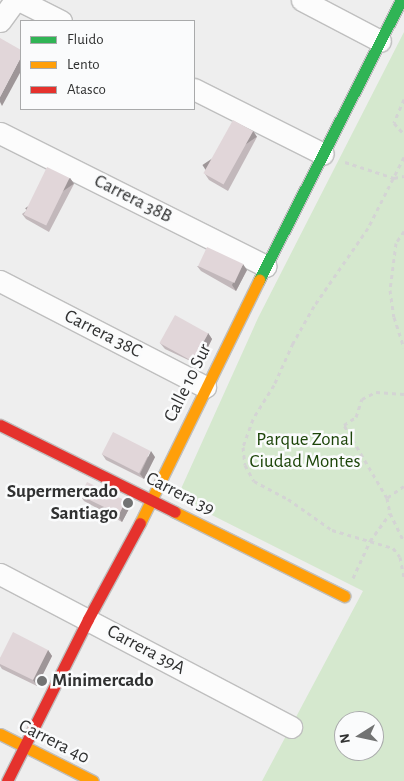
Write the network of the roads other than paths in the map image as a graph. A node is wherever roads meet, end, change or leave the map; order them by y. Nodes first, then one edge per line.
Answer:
1 (15, 0) edge
2 (19, 0) edge
3 (302, 0) edge
4 (401, 0) edge
5 (59, 20) edge
6 (0, 21) edge
7 (380, 41) junction
8 (195, 90) edge
9 (0, 133) edge
10 (323, 154) junction
11 (266, 266) junction
12 (0, 281) edge
13 (205, 387) junction
14 (0, 426) edge
15 (152, 500) junction
16 (0, 574) edge
17 (344, 596) road end
18 (88, 619) junction
19 (291, 727) dead end
20 (0, 734) edge
21 (25, 746) junction
22 (7, 781) edge
23 (92, 781) edge

1 - 6 street
2 - 5 street
3 - 7 street
4 - 7 street, Calle 10 Sur
7 - 10 street, Calle 10 Sur
8 - 10 street
9 - 11 street, Carrera 38B
10 - 11 street, Calle 10 Sur
11 - 13 street, Calle 10 Sur
12 - 13 street, Carrera 38C
13 - 15 street, Calle 10 Sur
14 - 15 street, Carrera 39
15 - 17 street, Carrera 39
15 - 18 street, Calle 10 Sur
16 - 18 street, Carrera 39A
18 - 19 street, Carrera 39A
18 - 21 street, Calle 10 Sur
20 - 21 street, Carrera 40
21 - 22 street, Calle 10 Sur
21 - 23 street, Carrera 40

